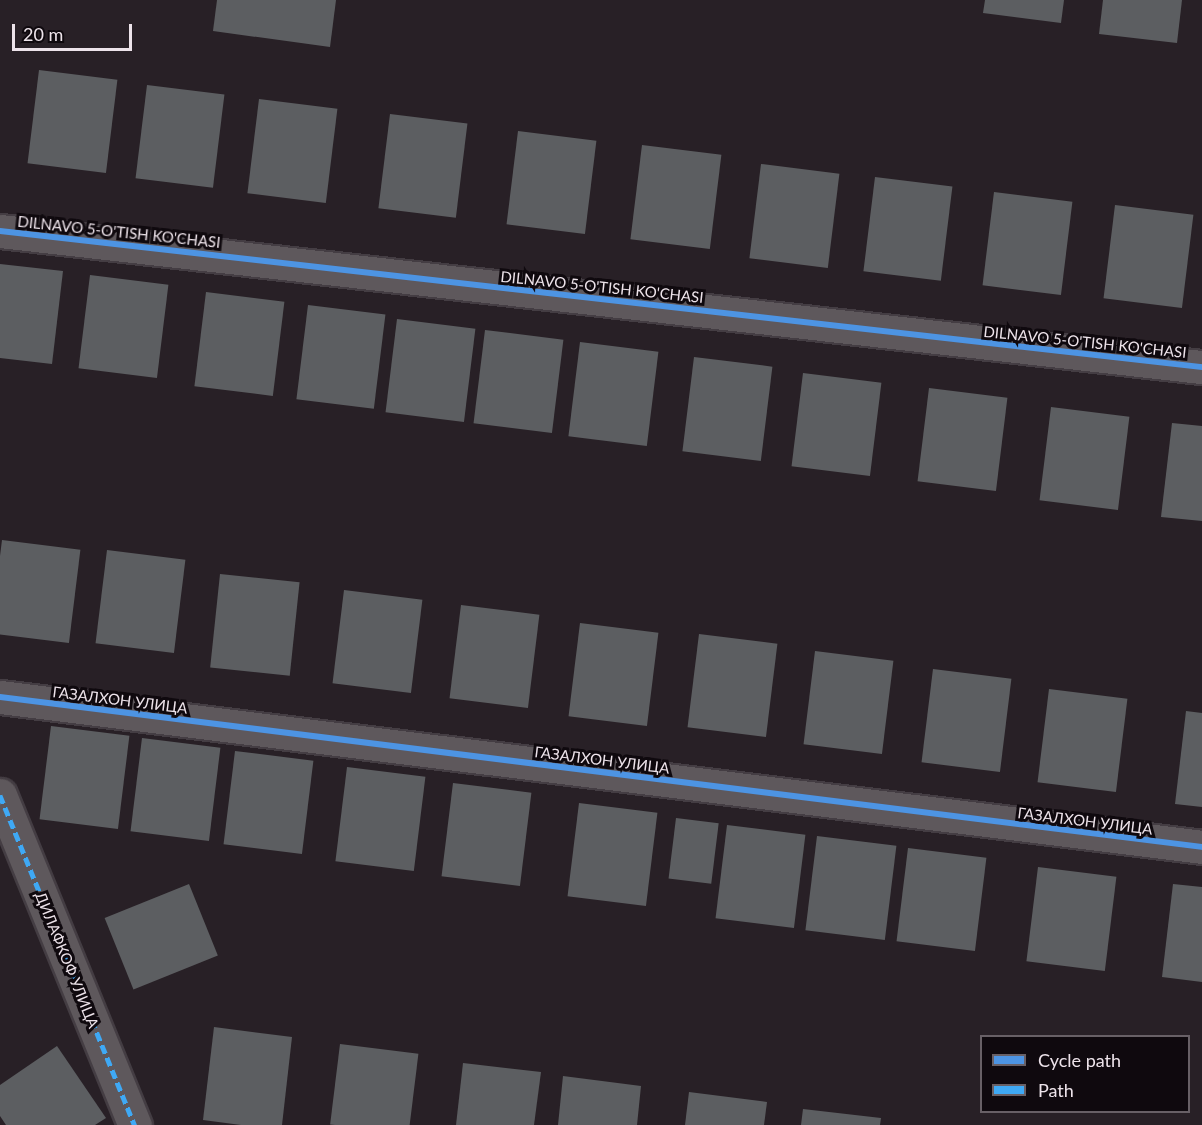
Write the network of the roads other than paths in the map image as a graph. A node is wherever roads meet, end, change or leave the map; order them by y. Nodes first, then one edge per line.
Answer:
1 (0, 231) edge
2 (1202, 367) edge
3 (0, 697) edge
4 (0, 795) edge
5 (1202, 847) edge
6 (135, 1125) edge

1 - 2 street, DILNAVO 5-O'TISH KO'CHASI
3 - 5 street, ГАЗАЛХОН УЛИЦА
4 - 6 street, ДИЛАФКОФ УЛИЦА

